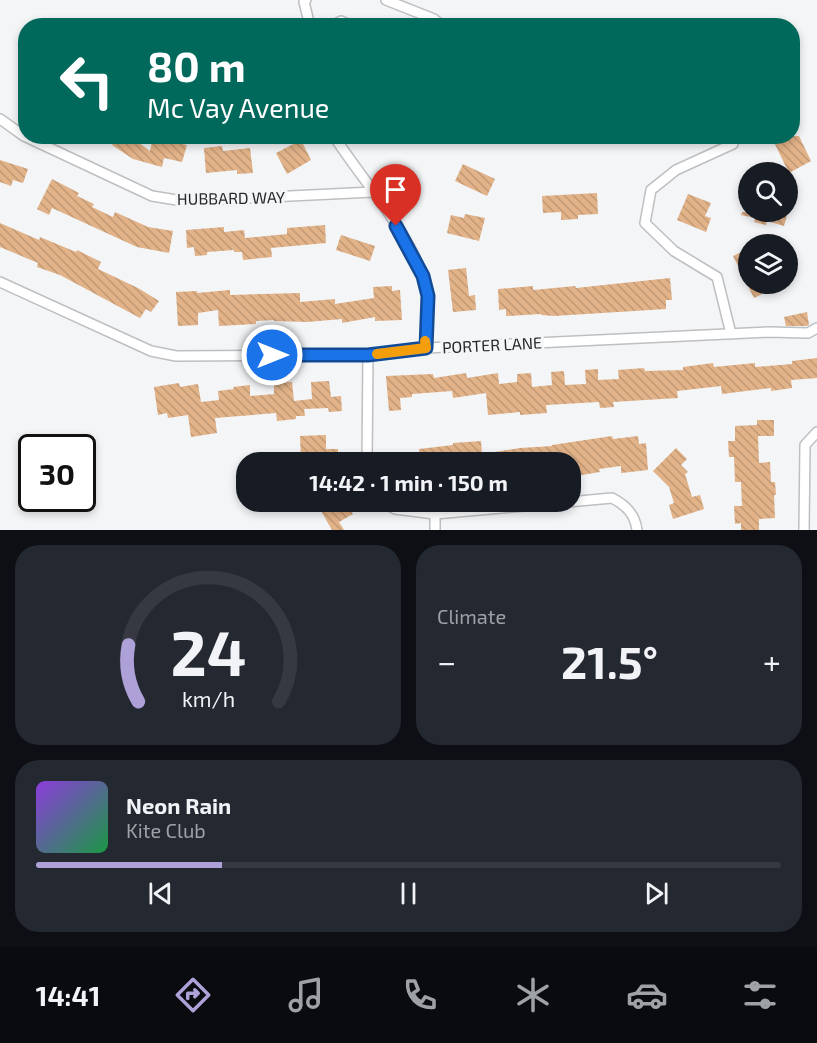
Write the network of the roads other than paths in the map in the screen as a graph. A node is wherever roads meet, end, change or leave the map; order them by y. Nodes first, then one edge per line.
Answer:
1 (306, 0) edge
2 (386, 0) edge
3 (308, 18) edge
4 (431, 18) edge
5 (0, 119) edge
6 (18, 132) edge
7 (41, 144) edge
8 (340, 144) edge
9 (733, 144) dead end
10 (373, 192) junction
11 (0, 282) edge
12 (817, 327) edge
13 (731, 334) junction
14 (426, 348) junction
15 (368, 355) junction
16 (817, 432) edge
17 (367, 452) edge
18 (419, 512) edge
19 (435, 514) junction
20 (435, 530) edge
21 (637, 530) edge
22 (804, 530) edge

1 - 3 street
2 - 4 street
5 - 6 street, HUBBARD WAY
7 - 10 street, HUBBARD WAY
8 - 10 street
9 - 13 street
10 - 14 street
11 - 15 street, PORTER LANE
12 - 13 street, PORTER LANE
13 - 14 street, PORTER LANE
14 - 15 street, PORTER LANE
15 - 17 street
16 - 22 street
18 - 19 street
19 - 20 street
19 - 21 street

